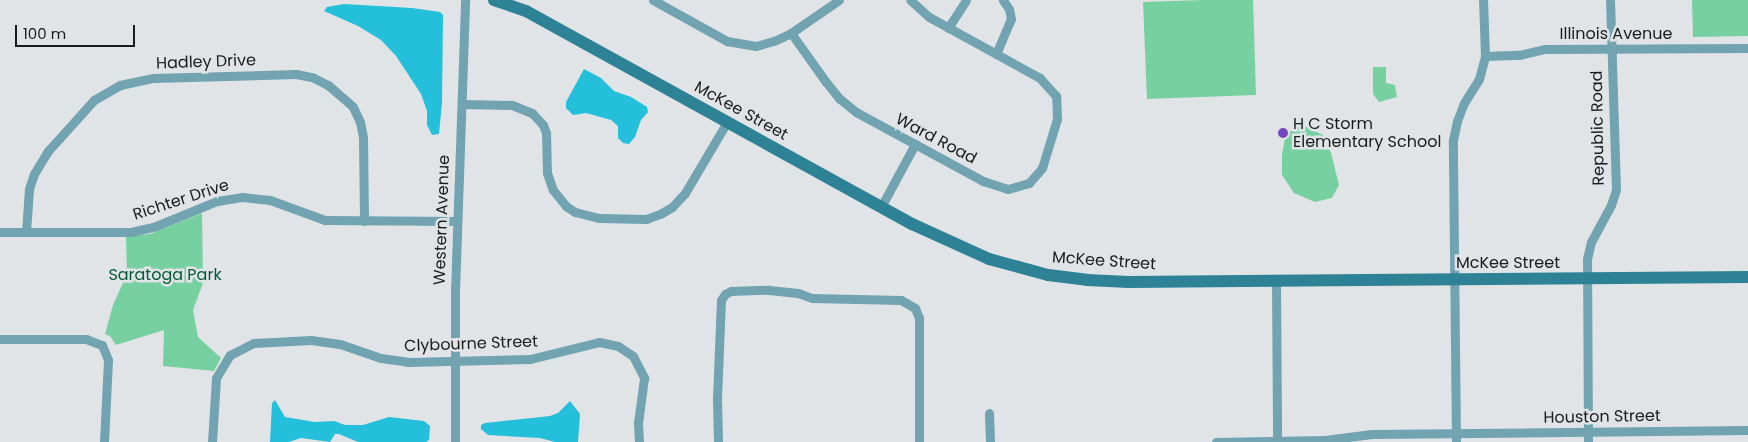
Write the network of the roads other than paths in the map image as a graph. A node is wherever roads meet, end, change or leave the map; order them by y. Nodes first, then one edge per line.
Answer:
1 (465, 0) edge
2 (494, 0) edge
3 (653, 0) edge
4 (839, 0) edge
5 (910, 0) edge
6 (966, 0) edge
7 (1003, 0) edge
8 (1483, 0) edge
9 (1610, 0) edge
10 (948, 28) junction
11 (791, 33) junction
12 (1748, 48) edge
13 (1611, 49) junction
14 (996, 54) junction
15 (1485, 56) junction
16 (462, 104) junction
17 (727, 122) junction
18 (915, 144) junction
19 (881, 207) junction
20 (364, 221) junction
21 (457, 221) junction
22 (0, 232) edge
23 (26, 232) junction
24 (1748, 276) edge
25 (1586, 278) junction
26 (1454, 279) junction
27 (1276, 281) junction
28 (0, 339) edge
29 (455, 362) junction
30 (989, 413) dead end
31 (1748, 430) edge
32 (1588, 432) junction
33 (1456, 438) edge
34 (1277, 440) junction
35 (104, 442) edge
36 (212, 442) edge
37 (456, 442) edge
38 (639, 442) edge
39 (718, 442) edge
40 (918, 442) edge
41 (990, 442) edge
42 (1216, 442) edge
43 (1588, 442) edge

1 - 16 street, Western Avenue
2 - 17 street, McKee Street
3 - 11 street
4 - 11 street
5 - 10 street
6 - 10 street
7 - 14 street
8 - 15 street
9 - 13 street, Republic Road
10 - 14 street
11 - 18 street, Ward Road
12 - 13 street, Illinois Avenue
13 - 15 street, Illinois Avenue
13 - 25 street, Republic Road
14 - 18 street, Ward Road
15 - 26 street
16 - 17 street
16 - 21 street, Western Avenue
17 - 19 street, McKee Street
18 - 19 street
19 - 27 street, McKee Street
20 - 21 street, Richter Drive
20 - 23 street, Richter Drive
20 - 23 street, Hadley Drive
21 - 29 street, Western Avenue
22 - 23 street, Richter Drive
24 - 25 street, McKee Street
25 - 26 street, McKee Street
25 - 32 street, Republic Road
26 - 27 street, McKee Street
26 - 33 street
27 - 34 street
28 - 35 street
29 - 36 street, Clybourne Street
29 - 37 street, Western Avenue
29 - 38 street, Clybourne Street
30 - 41 street
31 - 32 street, Houston Street
32 - 33 street, Houston Street
32 - 43 street, Republic Road
33 - 34 street, Houston Street
34 - 42 street, Houston Street
39 - 40 street

